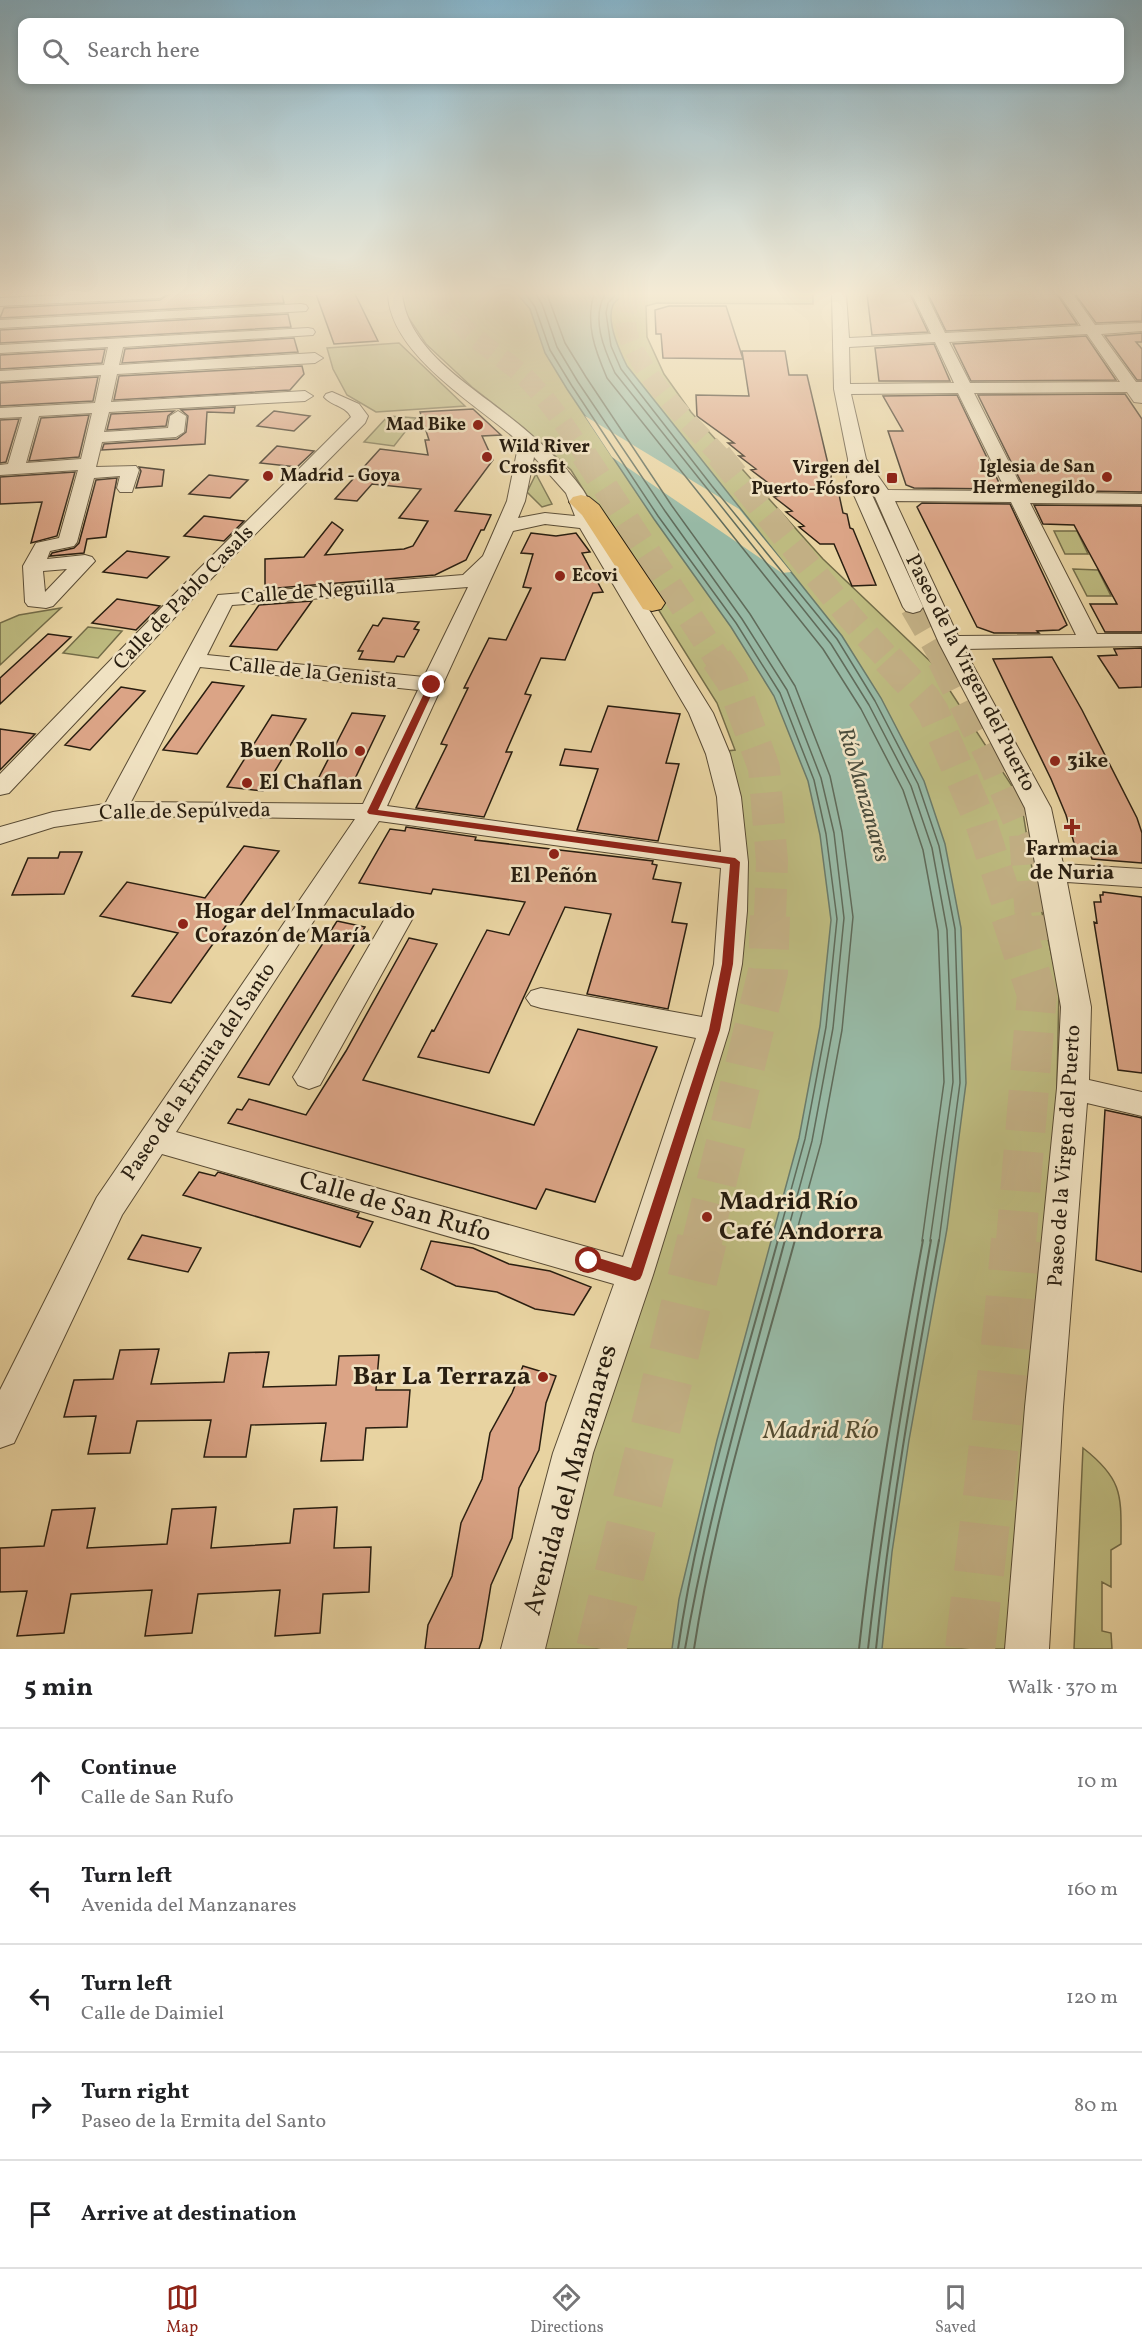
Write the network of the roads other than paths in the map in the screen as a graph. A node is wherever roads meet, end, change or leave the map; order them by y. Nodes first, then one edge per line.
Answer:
1 (109, 370) edge
2 (92, 371) edge
3 (128, 371) edge
4 (310, 371) edge
5 (445, 371) edge
6 (842, 371) edge
7 (956, 371) edge
8 (1123, 371) edge
9 (0, 376) edge
10 (311, 380) junction
11 (842, 389) junction
12 (964, 389) junction
13 (1139, 392) edge
14 (32, 411) junction
15 (0, 413) edge
16 (212, 414) dead end
17 (97, 422) junction
18 (526, 442) junction
19 (857, 459) junction
20 (87, 469) junction
21 (7, 470) edge
22 (126, 488) dead end
23 (883, 495) junction
24 (1017, 496) junction
25 (1142, 499) edge
26 (584, 513) junction
27 (504, 528) junction
28 (494, 554) junction
29 (33, 566) dead end
30 (652, 603) dead end
31 (913, 607) tunnel mouth
32 (1142, 640) edge
33 (1090, 641) junction
34 (950, 643) junction
35 (193, 660) junction
36 (432, 685) junction
37 (1, 788) edge
38 (114, 811) junction
39 (372, 812) junction
40 (4, 831) edge
41 (735, 862) junction
42 (1052, 872) junction
43 (1142, 878) edge
44 (401, 915) dead end
45 (541, 998) dead end
46 (714, 1030) junction
47 (309, 1077) dead end
48 (1073, 1088) junction
49 (1142, 1104) edge
50 (154, 1139) junction
51 (635, 1275) junction
52 (0, 1430) edge
53 (523, 1649) edge
54 (1028, 1649) edge

1 - 17 street
2 - 9 street
3 - 10 street
4 - 10 street
5 - 18 street
6 - 11 street, Paseo de la Virgen del Puerto
7 - 12 street
8 - 13 street
10 - 17 street
10 - 37 street, Calle de Pablo Casals
11 - 12 street
11 - 19 street, Paseo de la Virgen del Puerto
12 - 13 street
12 - 24 street
14 - 15 street
14 - 17 street
14 - 21 street
16 - 17 street
17 - 20 street
18 - 26 street
18 - 27 street, Paseo de la Ermita del Santo
19 - 23 street, Paseo de la Virgen del Puerto
19 - 31 street, Paseo de la Virgen del Puerto
20 - 21 street
20 - 22 street
20 - 29 street
23 - 24 street
23 - 34 street, Paseo de la Virgen del Puerto
24 - 25 street
24 - 33 street
26 - 27 street
26 - 30 highway
26 - 41 street, Avenida del Manzanares
27 - 28 street, Paseo de la Ermita del Santo
28 - 35 street, Calle de Neguilla
28 - 36 street, Paseo de la Ermita del Santo
32 - 33 street
33 - 34 street
34 - 42 street, Paseo de la Virgen del Puerto
35 - 36 street, Calle de la Genista
35 - 38 street, Calle de Neguilla
36 - 39 street, Paseo de la Ermita del Santo
38 - 39 street, Calle de Sepúlveda
38 - 40 street, Calle de Sepúlveda
39 - 41 street, Calle de Sepúlveda
39 - 50 street, Paseo de la Ermita del Santo
41 - 46 street, Avenida del Manzanares
42 - 43 street
42 - 48 street, Paseo de la Virgen del Puerto
44 - 47 street
45 - 46 street
46 - 51 street, Avenida del Manzanares
48 - 49 street
48 - 54 street, Paseo de la Virgen del Puerto
50 - 51 street, Calle de San Rufo
50 - 52 street, Paseo de la Ermita del Santo
51 - 53 street, Avenida del Manzanares

